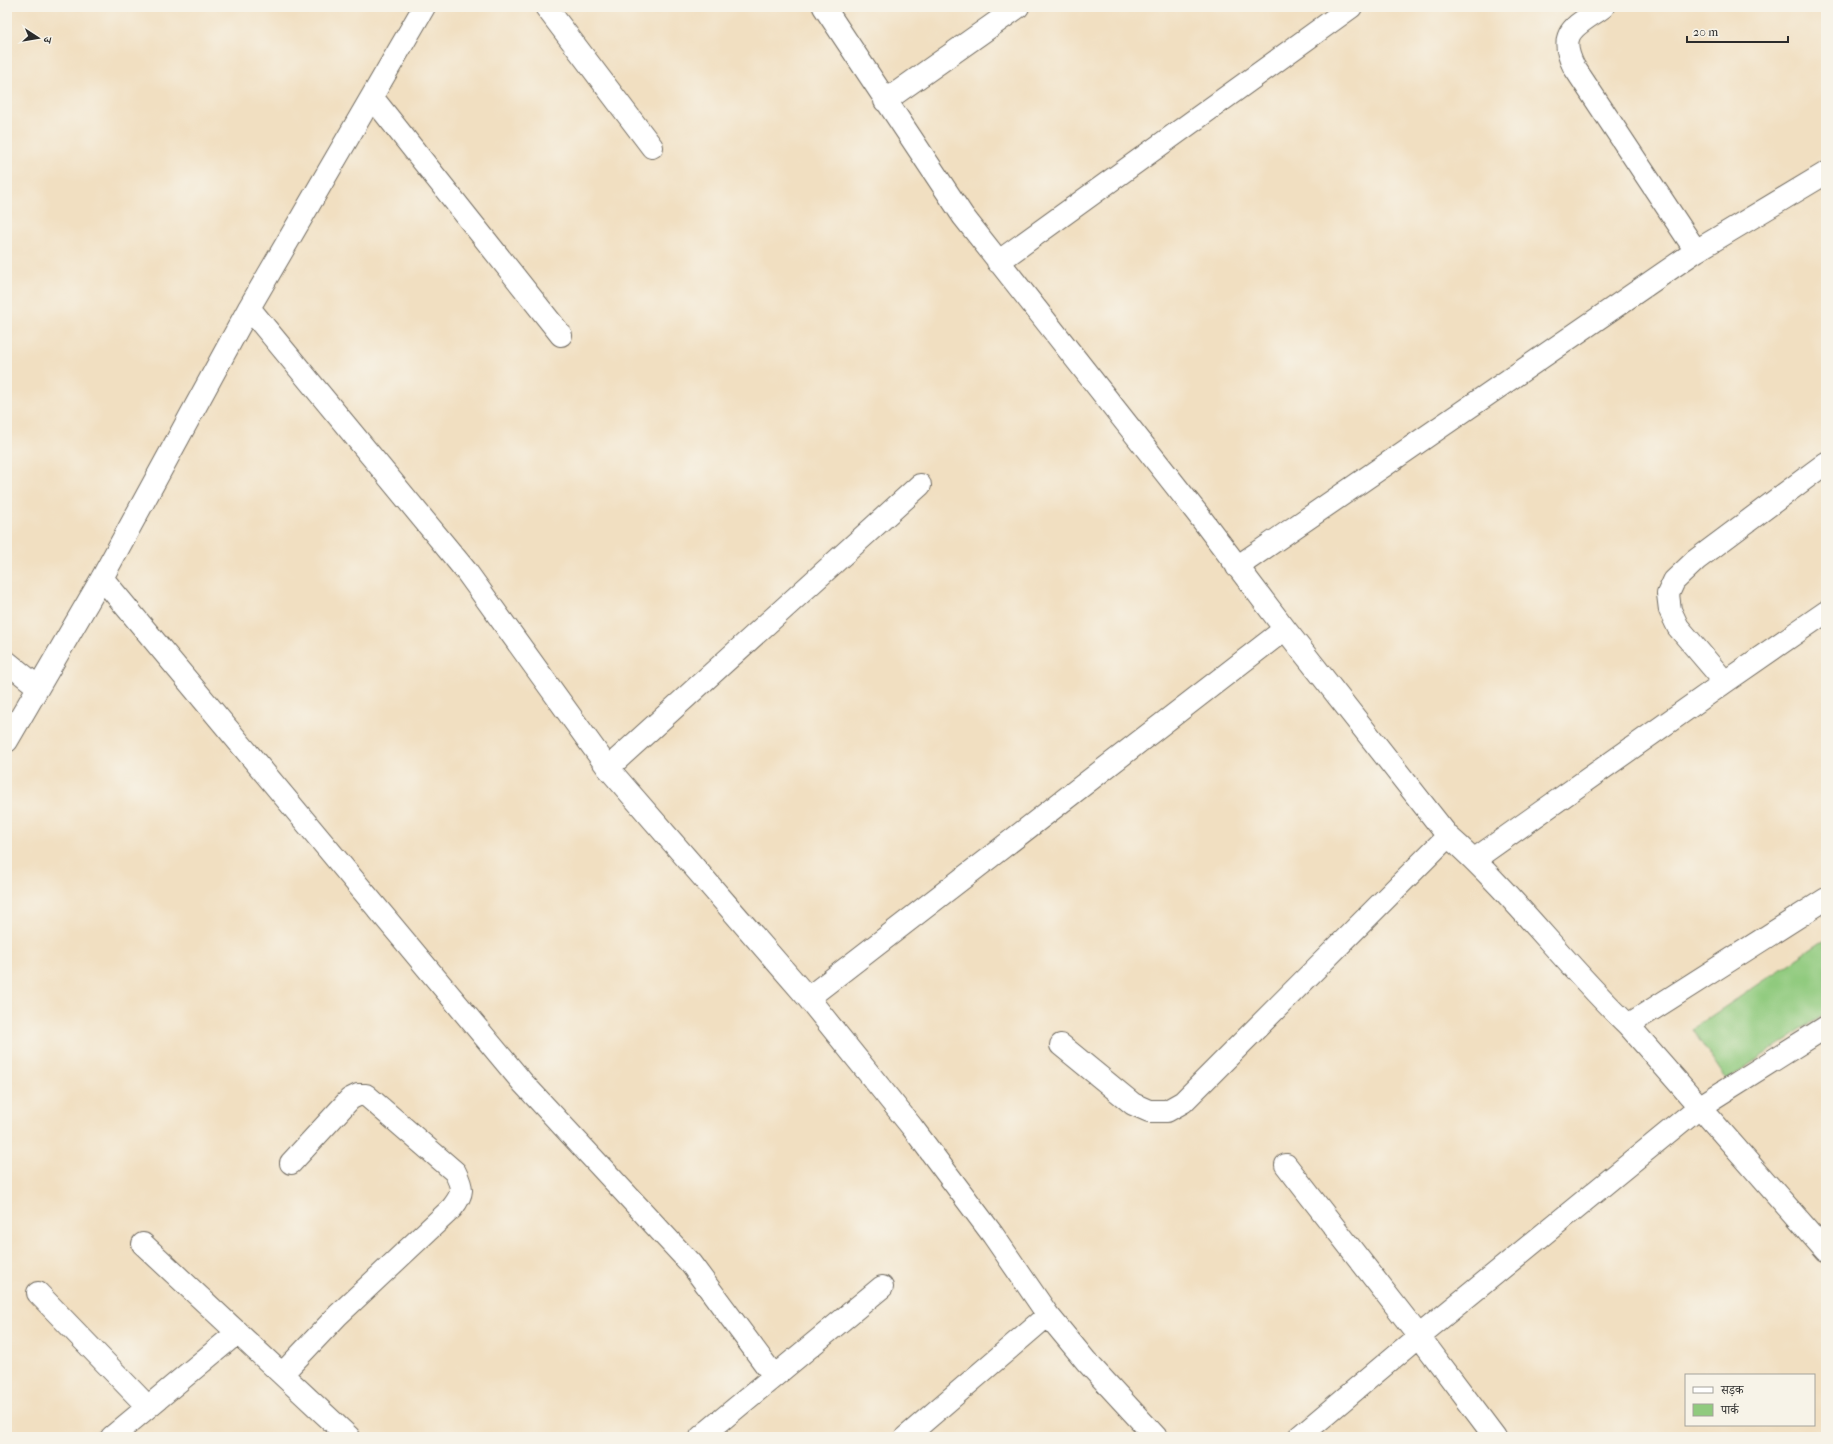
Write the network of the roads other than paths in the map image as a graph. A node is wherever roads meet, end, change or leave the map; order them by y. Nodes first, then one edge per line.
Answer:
1 (424, 7) edge
2 (546, 7) edge
3 (824, 7) edge
4 (1018, 7) edge
5 (1352, 7) edge
6 (1603, 7) edge
7 (372, 97) junction
8 (885, 101) junction
9 (652, 147) dead end
10 (1826, 173) edge
11 (1696, 251) junction
12 (998, 262) junction
13 (249, 308) junction
14 (561, 335) dead end
15 (1826, 463) edge
16 (920, 485) dead end
17 (1237, 567) junction
18 (102, 578) junction
19 (1826, 612) edge
20 (1284, 629) junction
21 (7, 662) edge
22 (1725, 682) junction
23 (38, 687) junction
24 (7, 741) edge
25 (608, 768) junction
26 (1448, 836) junction
27 (1475, 860) junction
28 (1826, 899) edge
29 (808, 998) junction
30 (1628, 1025) junction
31 (1826, 1027) edge
32 (1061, 1044) dead end
33 (1699, 1107) junction
34 (291, 1163) dead end
35 (1286, 1165) dead end
36 (144, 1244) dead end
37 (1826, 1251) edge
38 (882, 1287) dead end
39 (38, 1293) dead end
40 (1048, 1316) junction
41 (238, 1332) junction
42 (1419, 1336) junction
43 (282, 1374) junction
44 (774, 1376) junction
45 (148, 1407) junction
46 (112, 1437) edge
47 (349, 1437) edge
48 (701, 1437) edge
49 (906, 1437) edge
50 (1156, 1437) edge
51 (1299, 1437) edge
52 (1495, 1437) edge

1 - 7 street
2 - 9 street
3 - 8 street
4 - 8 street
5 - 12 street
6 - 11 street
7 - 13 street
7 - 14 street
8 - 12 street
10 - 11 street
11 - 17 street
12 - 17 street
13 - 18 street
13 - 25 street
15 - 22 street
16 - 25 street
17 - 20 street
18 - 23 street
18 - 44 street
19 - 22 street
20 - 26 street
20 - 29 street
21 - 23 street
22 - 27 street
23 - 24 street
25 - 29 street
26 - 27 street
26 - 32 street
27 - 30 street
28 - 30 street
29 - 40 street
30 - 33 street
31 - 33 street
33 - 37 street
33 - 42 street
34 - 43 street
35 - 42 street
36 - 41 street
38 - 44 street
39 - 45 street
40 - 49 street
40 - 50 street
41 - 43 street
41 - 45 street
42 - 51 street
42 - 52 street
43 - 47 street
44 - 48 street
45 - 46 street

